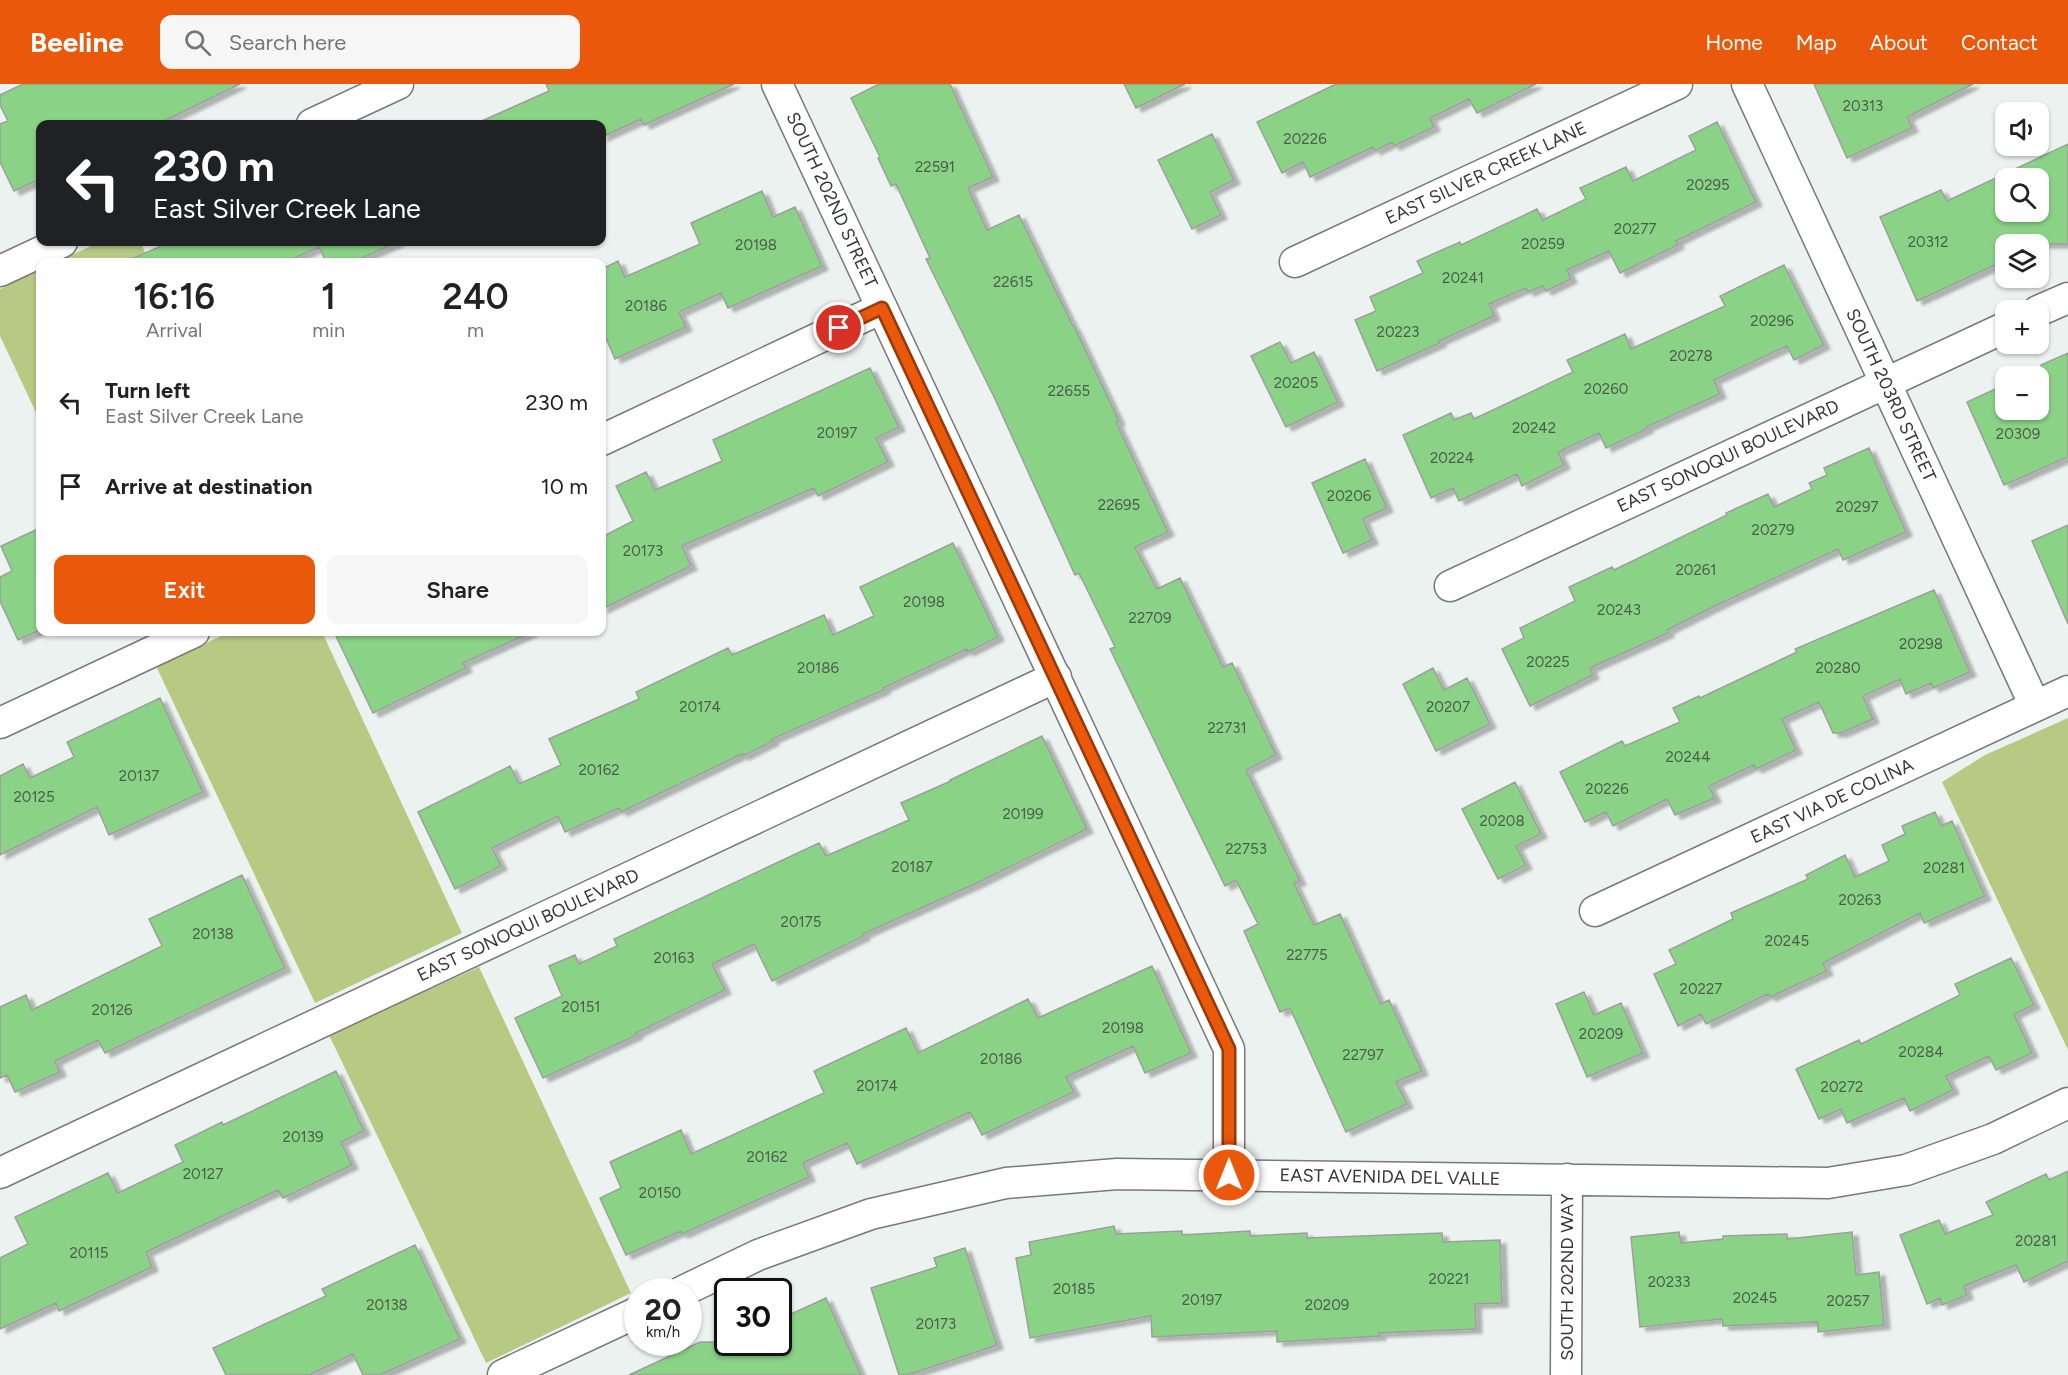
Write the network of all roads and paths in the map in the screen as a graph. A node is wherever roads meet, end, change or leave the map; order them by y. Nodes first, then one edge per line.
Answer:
1 (398, 84) edge
2 (777, 84) edge
3 (1677, 84) edge
4 (1747, 84) edge
5 (321, 120) edge
6 (53, 246) edge
7 (1295, 262) dead end
8 (0, 271) edge
9 (2068, 298) edge
10 (2049, 306) edge
11 (882, 308) junction
12 (1995, 332) edge
13 (1885, 383) junction
14 (606, 438) edge
15 (1450, 586) dead end
16 (186, 636) edge
17 (1056, 677) junction
18 (2068, 691) edge
19 (2035, 706) junction
20 (0, 723) edge
21 (1595, 911) dead end
22 (2068, 1103) edge
23 (0, 1173) edge
24 (1229, 1175) junction
25 (1567, 1179) junction
26 (702, 1282) edge
27 (624, 1319) edge
28 (506, 1374) edge
29 (1566, 1375) edge

1 - 5 street
2 - 11 street, SOUTH 202ND STREET
3 - 7 street, EAST SILVER CREEK LANE
4 - 13 street, SOUTH 203RD STREET
6 - 8 street
9 - 10 street
11 - 14 street
11 - 17 street, SOUTH 202ND STREET
12 - 13 street, EAST SONOQUI BOULEVARD
13 - 15 street, EAST SONOQUI BOULEVARD
13 - 19 street, SOUTH 203RD STREET
16 - 20 street
17 - 23 street, EAST SONOQUI BOULEVARD
17 - 24 street, SOUTH 202ND STREET
18 - 19 street, EAST VIA DE COLINA
19 - 21 street, EAST VIA DE COLINA
22 - 25 street, EAST AVENIDA DEL VALLE
24 - 25 street, EAST AVENIDA DEL VALLE
24 - 26 street, EAST AVENIDA DEL VALLE
25 - 29 street, SOUTH 202ND WAY
27 - 28 street

